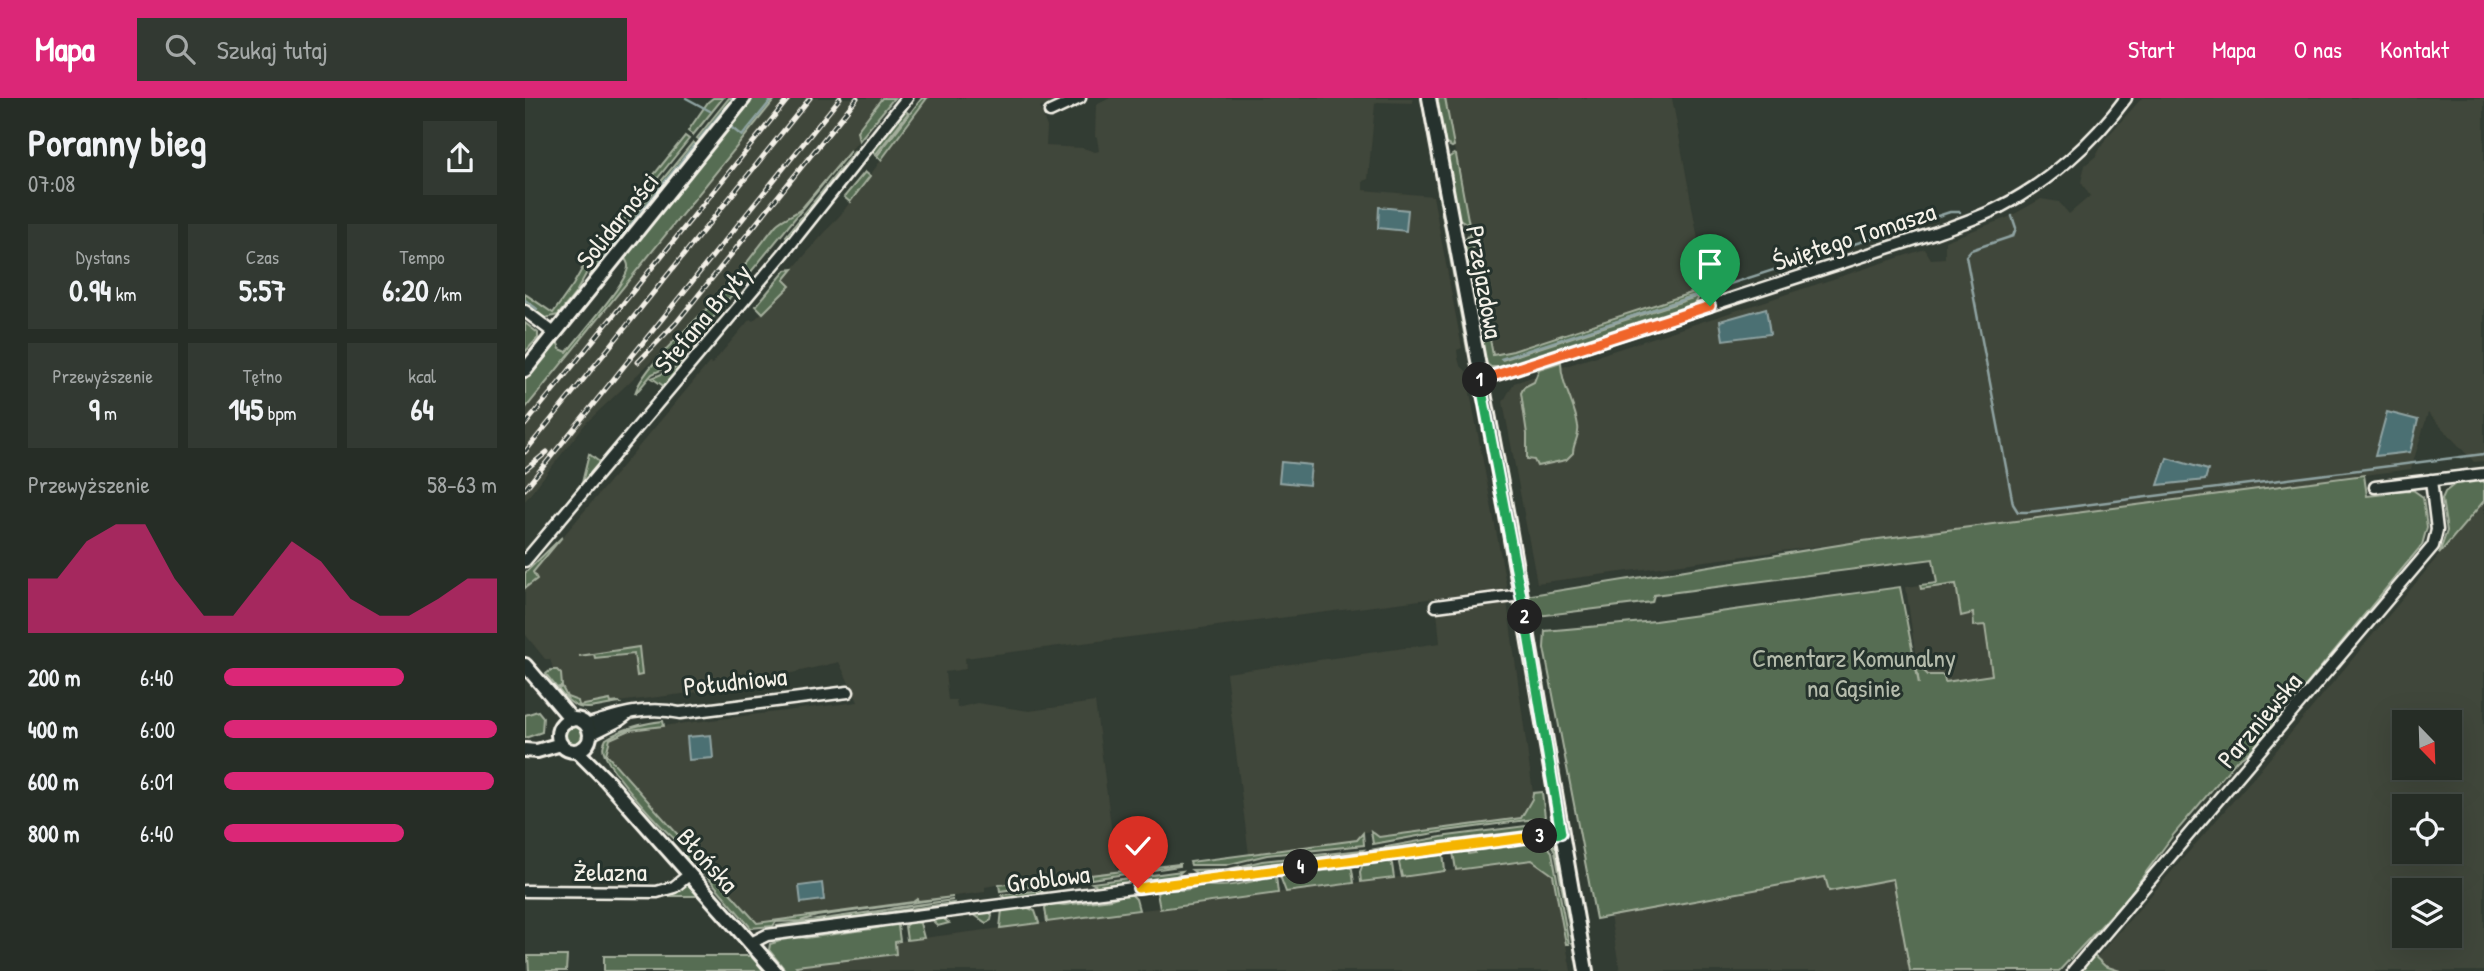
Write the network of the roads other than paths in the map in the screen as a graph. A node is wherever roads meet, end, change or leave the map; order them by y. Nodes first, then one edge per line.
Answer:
1 (744, 98) edge
2 (907, 98) edge
3 (1080, 98) edge
4 (1429, 98) edge
5 (2126, 98) edge
6 (1050, 112) dead end
7 (525, 311) edge
8 (554, 333) junction
9 (525, 370) edge
10 (1480, 380) junction
11 (2484, 474) edge
12 (2431, 480) junction
13 (2375, 487) dead end
14 (525, 561) edge
15 (1521, 594) junction
16 (1436, 606) dead end
17 (525, 665) edge
18 (848, 692) dead end
19 (563, 731) junction
20 (588, 734) junction
21 (525, 750) edge
22 (577, 751) junction
23 (607, 781) junction
24 (1561, 833) junction
25 (690, 874) junction
26 (525, 891) edge
27 (751, 943) junction
28 (775, 971) edge
29 (1586, 971) edge
30 (2073, 971) edge

1 - 8 street, Solidarności
2 - 14 street, Stefana Bryły
3 - 6 street
4 - 10 street, Przejazdowa
5 - 10 street, Świętego Tomasza
7 - 8 street
8 - 9 street, Solidarności
10 - 15 street, Przejazdowa
11 - 12 street
12 - 13 street
12 - 30 street, Parzniewska
15 - 16 street
15 - 24 street, Przejazdowa
17 - 19 street
18 - 20 street, Południowa
19 - 20 street
19 - 21 street
19 - 22 street
20 - 22 street
20 - 23 street, Błońska
22 - 23 street, Błońska
23 - 25 street, Błońska
24 - 27 street, Groblowa
24 - 29 street, Przejazdowa
25 - 26 street, Żelazna
25 - 27 street, Błońska
27 - 28 street, Błońska

